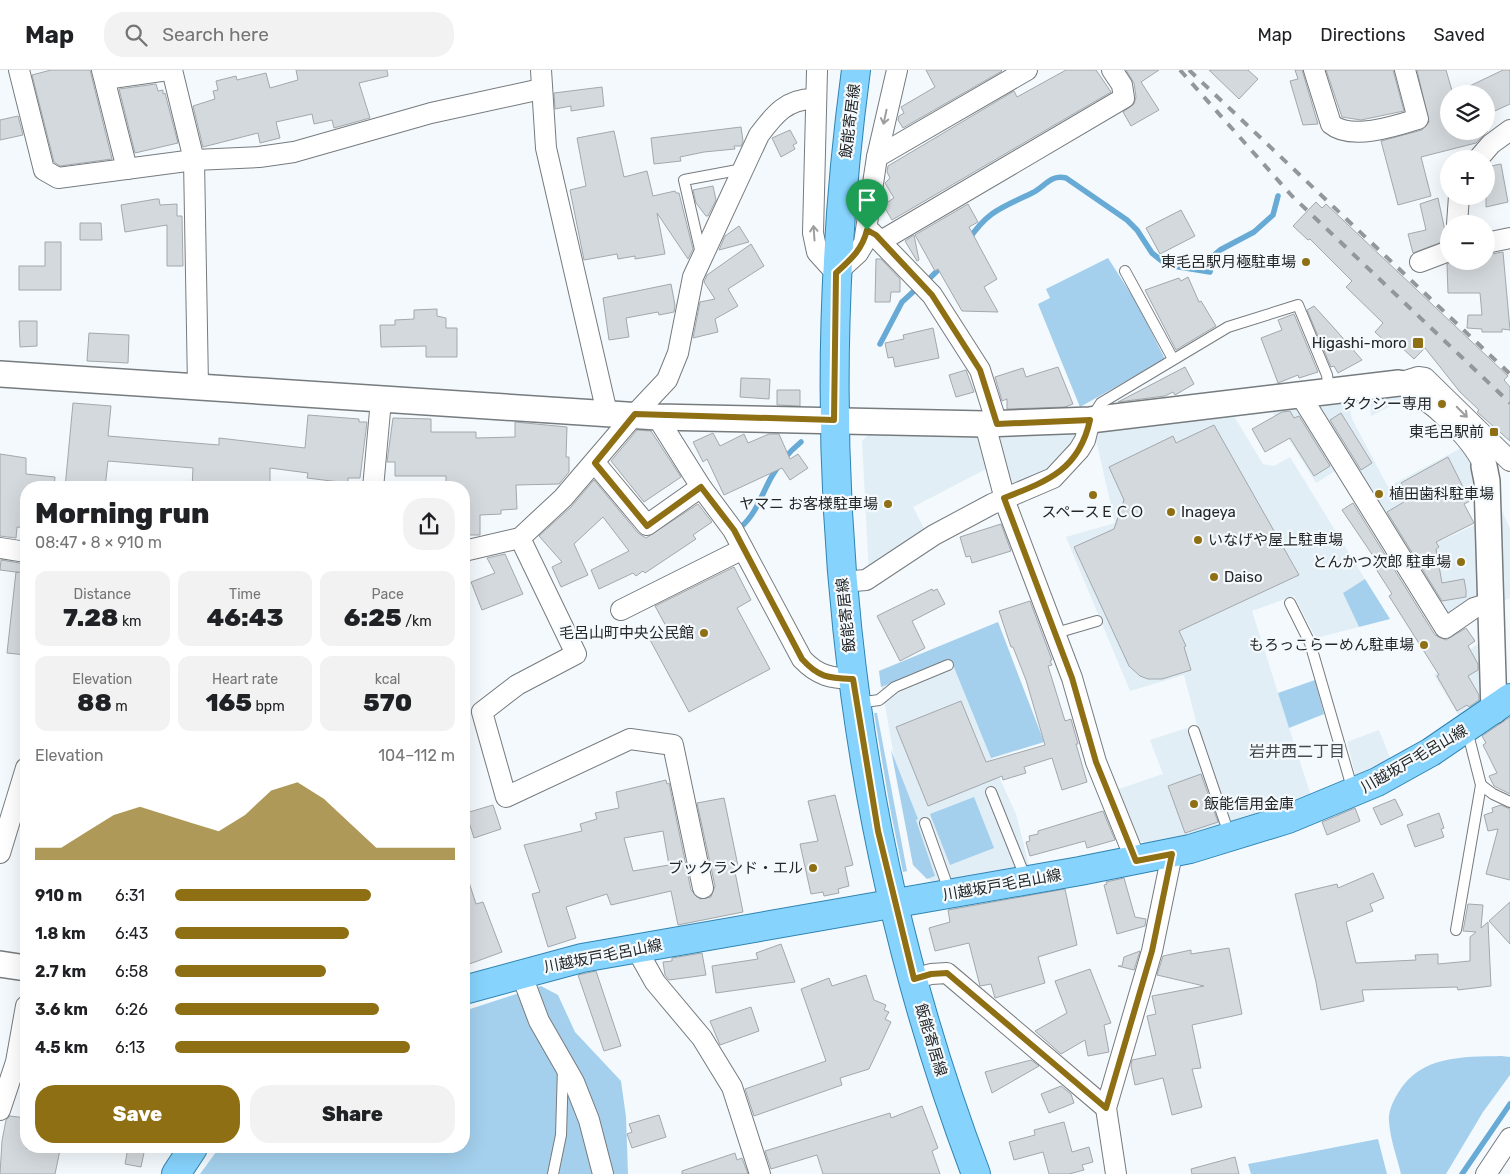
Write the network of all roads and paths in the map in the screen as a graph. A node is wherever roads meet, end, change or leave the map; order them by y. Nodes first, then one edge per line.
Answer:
1 (19, 70) edge
2 (170, 70) edge
3 (817, 70) edge
4 (856, 70) edge
5 (897, 70) edge
6 (1027, 70) edge
7 (1112, 70) edge
8 (1314, 70) edge
9 (1404, 70) edge
10 (103, 75) edge
11 (541, 80) edge
12 (815, 99) junction
13 (1510, 130) edge
14 (1486, 150) edge
15 (877, 157) junction
16 (194, 160) junction
17 (127, 169) junction
18 (743, 169) junction
19 (874, 235) junction
20 (1510, 238) edge
21 (1495, 240) edge
22 (1440, 254) edge
23 (702, 259) junction
24 (1420, 262) dead end
25 (1125, 271) dead end
26 (836, 273) junction
27 (1173, 359) junction
28 (0, 374) edge
29 (1399, 382) junction
30 (198, 386) junction
31 (1329, 389) junction
32 (1299, 394) junction
33 (381, 400) junction
34 (607, 414) junction
35 (646, 416) junction
36 (834, 420) junction
37 (1090, 420) junction
38 (991, 424) junction
39 (1491, 442) junction
40 (1510, 461) edge
41 (595, 463) junction
42 (1510, 465) edge
43 (1484, 466) junction
44 (374, 481) edge
45 (701, 487) junction
46 (1004, 498) junction
47 (520, 538) junction
48 (0, 548) edge
49 (743, 549) junction
50 (470, 550) edge
51 (20, 551) edge
52 (842, 582) junction
53 (1290, 603) dead end
54 (1490, 603) junction
55 (621, 610) dead end
56 (1097, 621) dead end
57 (1056, 633) junction
58 (948, 665) dead end
59 (854, 691) junction
60 (1502, 704) edge
61 (1467, 729) junction
62 (1194, 731) dead end
63 (1481, 785) junction
64 (20, 788) edge
65 (991, 792) dead end
66 (1353, 794) junction
67 (1510, 802) edge
68 (925, 823) dead end
69 (1230, 838) junction
70 (0, 853) edge
71 (1172, 854) junction
72 (1136, 861) junction
73 (1026, 881) junction
74 (704, 888) dead end
75 (950, 894) junction
76 (894, 904) junction
77 (1456, 930) dead end
78 (637, 950) junction
79 (0, 964) edge
80 (20, 967) edge
81 (521, 973) junction
82 (914, 979) junction
83 (470, 988) edge
84 (20, 1040) edge
85 (563, 1065) junction
86 (1106, 1108) junction
87 (0, 1110) edge
88 (1510, 1138) edge
89 (190, 1153) edge
90 (176, 1174) edge
91 (553, 1174) edge
92 (603, 1174) edge
93 (760, 1174) edge
94 (976, 1174) edge
95 (1116, 1174) edge
96 (1486, 1174) edge

1 - 17 street
2 - 10 street
2 - 16 street
3 - 12 street
4 - 26 main road, 飯能寄居線
5 -> 15 street
6 - 15 street
7 - 19 street
8 - 9 street
10 - 17 street
11 - 16 street
11 - 34 street
12 - 18 street
26 -> 12 street
13 - 14 street
15 - 19 street
16 - 17 street
16 - 30 street
18 - 23 street
18 - 23 lane
19 - 26 street
19 - 38 street
20 - 21 street
22 - 24 street
23 - 35 street
25 - 27 lane
26 - 36 main road, 飯能寄居線
27 - 31 lane
27 - 37 lane
28 - 30 street
29 - 31 street
29 -> 39 street
29 - 43 street
30 - 33 street
31 - 32 street
32 - 37 street
32 - 54 street
33 - 34 street
33 - 44 street
34 - 35 street
35 - 36 street
35 - 41 street
35 - 45 street
36 - 38 street
36 - 52 main road, 飯能寄居線
37 - 38 street
37 - 46 street
38 - 46 street
39 - 40 street
39 - 43 street
41 - 45 street
41 - 47 street
42 - 43 street
43 - 54 street
45 - 49 street
46 - 52 street
46 - 57 street
47 - 50 street
47 - 74 street
48 - 51 street
49 - 55 street
49 - 59 street
52 - 59 main road, 飯能寄居線
53 - 66 lane
54 - 60 street
56 - 57 lane
57 - 72 street
58 - 59 lane
59 - 76 main road, 飯能寄居線
60 - 61 main road, 川越坂戸毛呂山線
61 - 63 lane
61 - 66 main road, 川越坂戸毛呂山線
62 - 69 lane
63 - 67 lane
63 - 77 lane
64 - 70 street
65 - 73 lane
66 - 69 main road, 川越坂戸毛呂山線
68 - 75 lane
69 - 71 main road, 川越坂戸毛呂山線
71 - 72 main road, 川越坂戸毛呂山線
71 - 86 street
72 - 73 main road, 川越坂戸毛呂山線
73 - 75 main road, 川越坂戸毛呂山線
75 - 76 main road, 川越坂戸毛呂山線
76 - 78 main road, 川越坂戸毛呂山線
76 - 82 main road, 飯能寄居線
78 - 81 main road, 川越坂戸毛呂山線
78 - 93 street
79 - 80 street
81 - 83 main road, 川越坂戸毛呂山線
81 - 85 street
82 - 86 street
82 - 94 main road, 飯能寄居線
84 - 87 street
85 - 91 lane
85 - 92 street
86 - 95 street
88 - 96 street
89 - 90 main road

